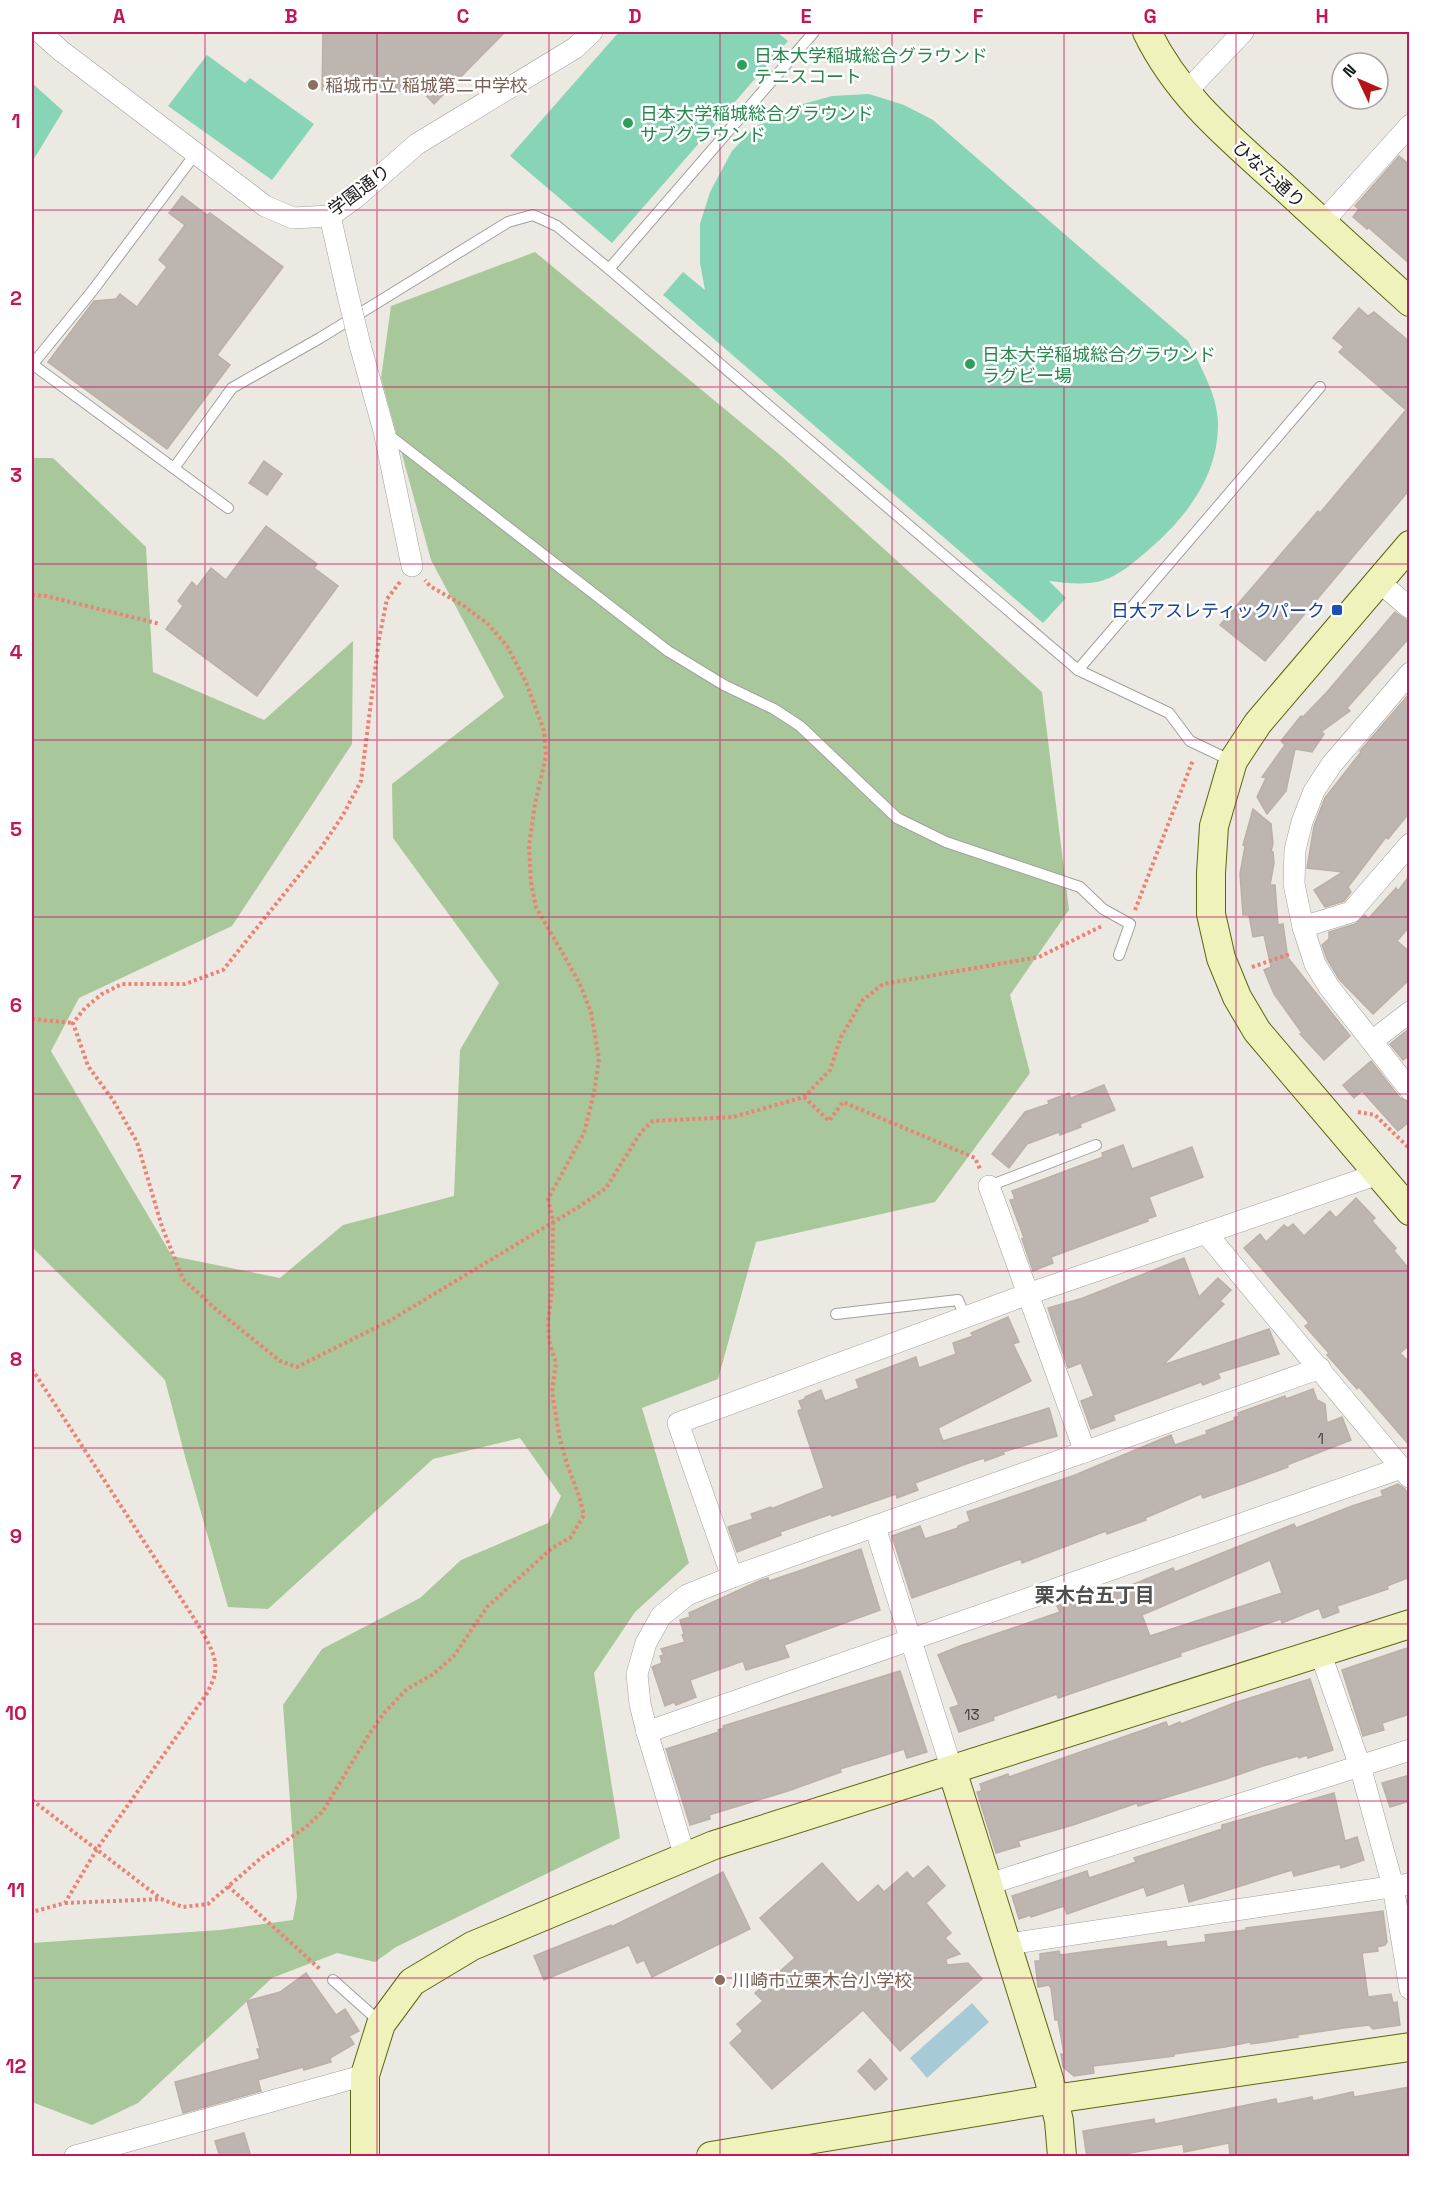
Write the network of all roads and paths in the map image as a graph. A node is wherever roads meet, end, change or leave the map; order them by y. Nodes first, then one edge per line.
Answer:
1 (40, 32) edge
2 (592, 32) edge
3 (814, 32) edge
4 (1147, 32) edge
5 (1243, 32) edge
6 (1185, 93) junction
7 (1406, 135) edge
8 (196, 153) junction
9 (330, 216) junction
10 (1323, 222) junction
11 (609, 269) junction
12 (1410, 302) edge
13 (32, 364) edge
14 (1320, 387) dead end
15 (384, 431) junction
16 (174, 468) junction
17 (228, 508) dead end
18 (1410, 545) edge
19 (412, 566) junction
20 (1378, 581) junction
21 (32, 596) edge
22 (1410, 608) edge
23 (160, 624) dead end
24 (1078, 670) junction
25 (1410, 673) edge
26 (1193, 759) dead end
27 (1233, 761) junction
28 (1410, 844) edge
29 (1119, 917) junction
30 (1130, 924) junction
31 (1303, 927) junction
32 (1310, 947) junction
33 (1119, 955) dead end
34 (1248, 969) dead end
35 (1410, 1012) edge
36 (32, 1018) edge
37 (73, 1023) junction
38 (1372, 1041) junction
39 (1410, 1090) edge
40 (804, 1097) junction
41 (1352, 1111) dead end
42 (1096, 1145) dead end
43 (1410, 1149) edge
44 (1378, 1174) junction
45 (989, 1186) junction
46 (1410, 1211) edge
47 (553, 1221) junction
48 (1206, 1233) junction
49 (1028, 1294) junction
50 (836, 1314) dead end
51 (965, 1317) junction
52 (1320, 1368) junction
53 (32, 1369) edge
54 (1085, 1452) junction
55 (1405, 1473) edge
56 (875, 1527) junction
57 (732, 1577) junction
58 (1410, 1624) edge
59 (911, 1638) junction
60 (1320, 1652) junction
61 (647, 1732) junction
62 (1410, 1750) edge
63 (1360, 1766) junction
64 (952, 1770) junction
65 (32, 1800) edge
66 (97, 1849) junction
67 (685, 1857) junction
68 (989, 1884) junction
69 (1401, 1885) edge
70 (228, 1886) junction
71 (160, 1899) junction
72 (65, 1903) junction
73 (32, 1912) edge
74 (1008, 1944) junction
75 (333, 1980) joint
76 (1410, 1989) edge
77 (381, 2024) junction
78 (1410, 2047) edge
79 (365, 2075) junction
80 (1054, 2099) junction
81 (75, 2157) edge
82 (365, 2157) edge
83 (711, 2157) edge
84 (1062, 2157) edge

1 - 8 street, 学園通り
2 - 9 street, 学園通り
3 - 11 lane
4 - 6 street, ひなた通り
5 - 6 street
6 - 10 street, ひなた通り
7 - 10 street
8 - 9 street, 学園通り
8 - 13 lane
9 - 15 street, bridge
10 - 12 street, ひなた通り
11 - 16 lane
11 - 24 lane
13 - 16 lane
14 - 24 lane
15 - 19 street
15 - 29 lane
16 - 17 lane
18 - 20 street
19 - 37 path
19 - 47 path
20 - 22 street
20 - 27 street
21 - 23 path
24 - 27 lane
25 - 31 street
26 - 30 path
27 - 44 street
28 - 31 street
29 - 30 lane
29 - 40 path
30 - 33 lane
31 - 32 street
32 - 34 path
32 - 38 street
35 - 38 street
36 - 37 path
37 - 47 path
38 - 39 street
40 - 45 path
40 - 47 path
41 - 43 path
42 - 45 lane
44 - 46 street
44 - 48 street
45 - 49 street
47 - 70 path
48 - 49 street
48 - 52 street
49 - 51 street
49 - 54 street
50 - 51 lane
51 - 57 street
52 - 54 street
52 - 55 street
53 - 66 path
54 - 56 street
55 - 59 street
56 - 57 street
56 - 59 street
57 - 61 street
58 - 60 street
59 - 61 street
59 - 64 street
60 - 63 street
60 - 64 street
61 - 67 street
62 - 63 street
63 - 68 street
63 - 69 street
64 - 67 street
64 - 68 street
65 - 66 path
66 - 71 path
66 - 72 path
67 - 77 street
68 - 74 street
69 - 74 street
69 - 76 street
70 - 71 path
70 - 75 path
71 - 72 path
72 - 73 path
74 - 80 street
75 - 77 lane
77 - 79 street
78 - 80 street
79 - 81 street
79 - 82 street
80 - 83 street
80 - 84 street

